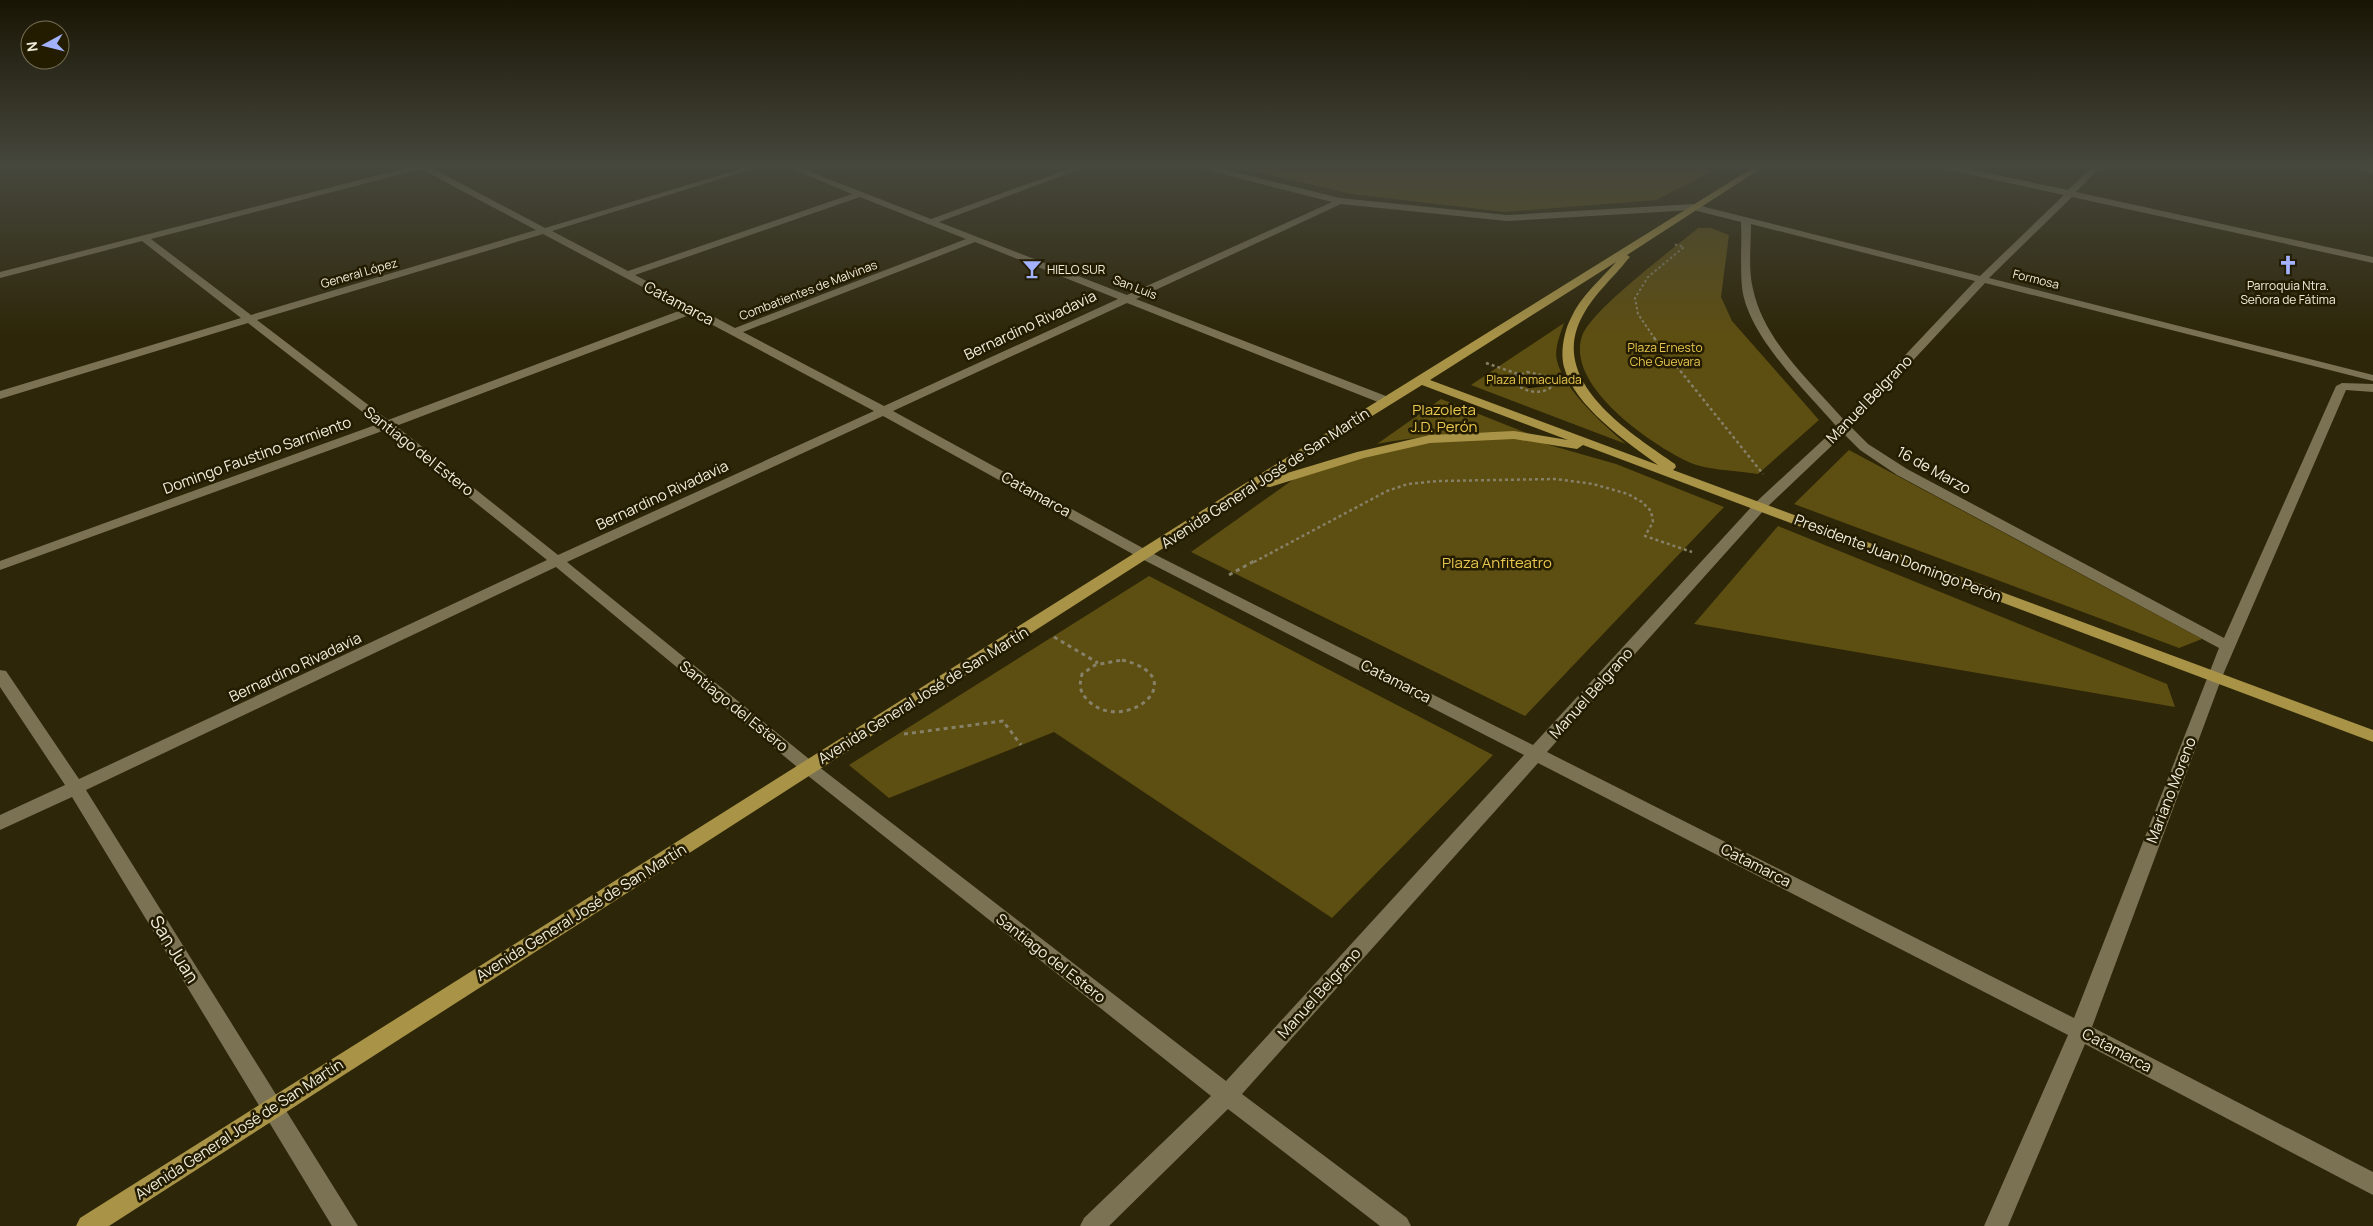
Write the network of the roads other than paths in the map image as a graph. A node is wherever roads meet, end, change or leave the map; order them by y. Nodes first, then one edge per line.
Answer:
1 (193, 224) edge
2 (531, 224) edge
3 (570, 224) edge
4 (772, 224) edge
5 (937, 224) edge
6 (1289, 224) edge
7 (1668, 224) edge
8 (1746, 224) edge
9 (1767, 224) edge
10 (2038, 224) edge
11 (2211, 224) edge
12 (545, 232) junction
13 (143, 237) junction
14 (975, 239) junction
15 (1632, 248) junction
16 (2373, 260) edge
17 (0, 274) edge
18 (626, 274) junction
19 (1983, 279) junction
20 (1128, 298) junction
21 (692, 310) junction
22 (249, 318) junction
23 (734, 332) junction
24 (2373, 378) edge
25 (1422, 381) junction
26 (2373, 388) edge
27 (0, 395) edge
28 (1386, 401) junction
29 (884, 411) junction
30 (387, 425) junction
31 (1844, 427) junction
32 (1611, 451) junction
33 (1688, 479) junction
34 (1246, 489) junction
35 (1760, 506) junction
36 (1146, 555) junction
37 (557, 561) junction
38 (0, 566) edge
39 (2228, 646) junction
40 (0, 675) edge
41 (2214, 677) junction
42 (2373, 736) edge
43 (1538, 753) junction
44 (808, 767) junction
45 (76, 788) junction
46 (0, 823) edge
47 (2080, 1031) junction
48 (1227, 1095) junction
49 (273, 1108) junction
50 (2373, 1184) edge
51 (88, 1226) edge
52 (346, 1226) edge
53 (1092, 1226) edge
54 (1399, 1226) edge
55 (1996, 1226) edge

1 - 13 street
2 - 12 street, Catamarca
3 - 12 street, General López
4 - 18 street
5 - 14 street, San Luis
6 - 20 street, Bernardino Rivadavia
7 - 15 main road, Avenida General José de San Martín
8 - 31 street, 16 de Marzo
9 - 19 street, Formosa
10 - 19 street, Manuel Belgrano
11 - 16 street
12 - 18 street, Catamarca
12 - 22 street, General López
13 - 17 street
13 - 22 street, Santiago del Estero
14 - 20 street, San Luis
14 - 23 street, Combatientes de Malvinas
15 - 25 main road, Avenida General José de San Martín
15 - 33 main road
18 - 21 street, Catamarca
19 - 24 street, Formosa
19 - 31 street, Manuel Belgrano
20 - 28 street, San Luis
20 - 29 street, Bernardino Rivadavia
21 - 23 street, Catamarca
21 - 30 street, Domingo Faustino Sarmiento
22 - 27 street, General López
22 - 30 street, Santiago del Estero
23 - 29 street, Catamarca
25 - 28 main road, Avenida General José de San Martín
25 - 32 main road, Presidente Juan Domingo Perón
26 - 39 street, Mariano Moreno
28 - 34 main road, Avenida General José de San Martín
29 - 36 street, Catamarca
29 - 37 street, Bernardino Rivadavia
30 - 37 street, Santiago del Estero
30 - 38 street, Domingo Faustino Sarmiento
31 - 35 street, Manuel Belgrano
31 - 39 street, 16 de Marzo
32 - 33 main road, Presidente Juan Domingo Perón
32 - 34 main road
33 - 35 main road, Presidente Juan Domingo Perón
34 - 36 main road, Avenida General José de San Martín
35 - 41 main road, Presidente Juan Domingo Perón
35 - 43 street, Manuel Belgrano
36 - 43 street, Catamarca
36 - 44 main road, Avenida General José de San Martín
37 - 44 street, Santiago del Estero
37 - 45 street, Bernardino Rivadavia
39 - 41 street, Mariano Moreno
40 - 45 street, San Juan
41 - 42 main road, Presidente Juan Domingo Perón
41 - 47 street, Mariano Moreno
43 - 47 street, Catamarca
43 - 48 street, Manuel Belgrano
44 - 48 street, Santiago del Estero
44 - 49 main road, Avenida General José de San Martín
45 - 46 street, Bernardino Rivadavia
45 - 49 street, San Juan
47 - 50 street, Catamarca
47 - 55 street, Mariano Moreno
48 - 53 street, Manuel Belgrano
48 - 54 street, Santiago del Estero
49 - 51 main road, Avenida General José de San Martín
49 - 52 street, San Juan

